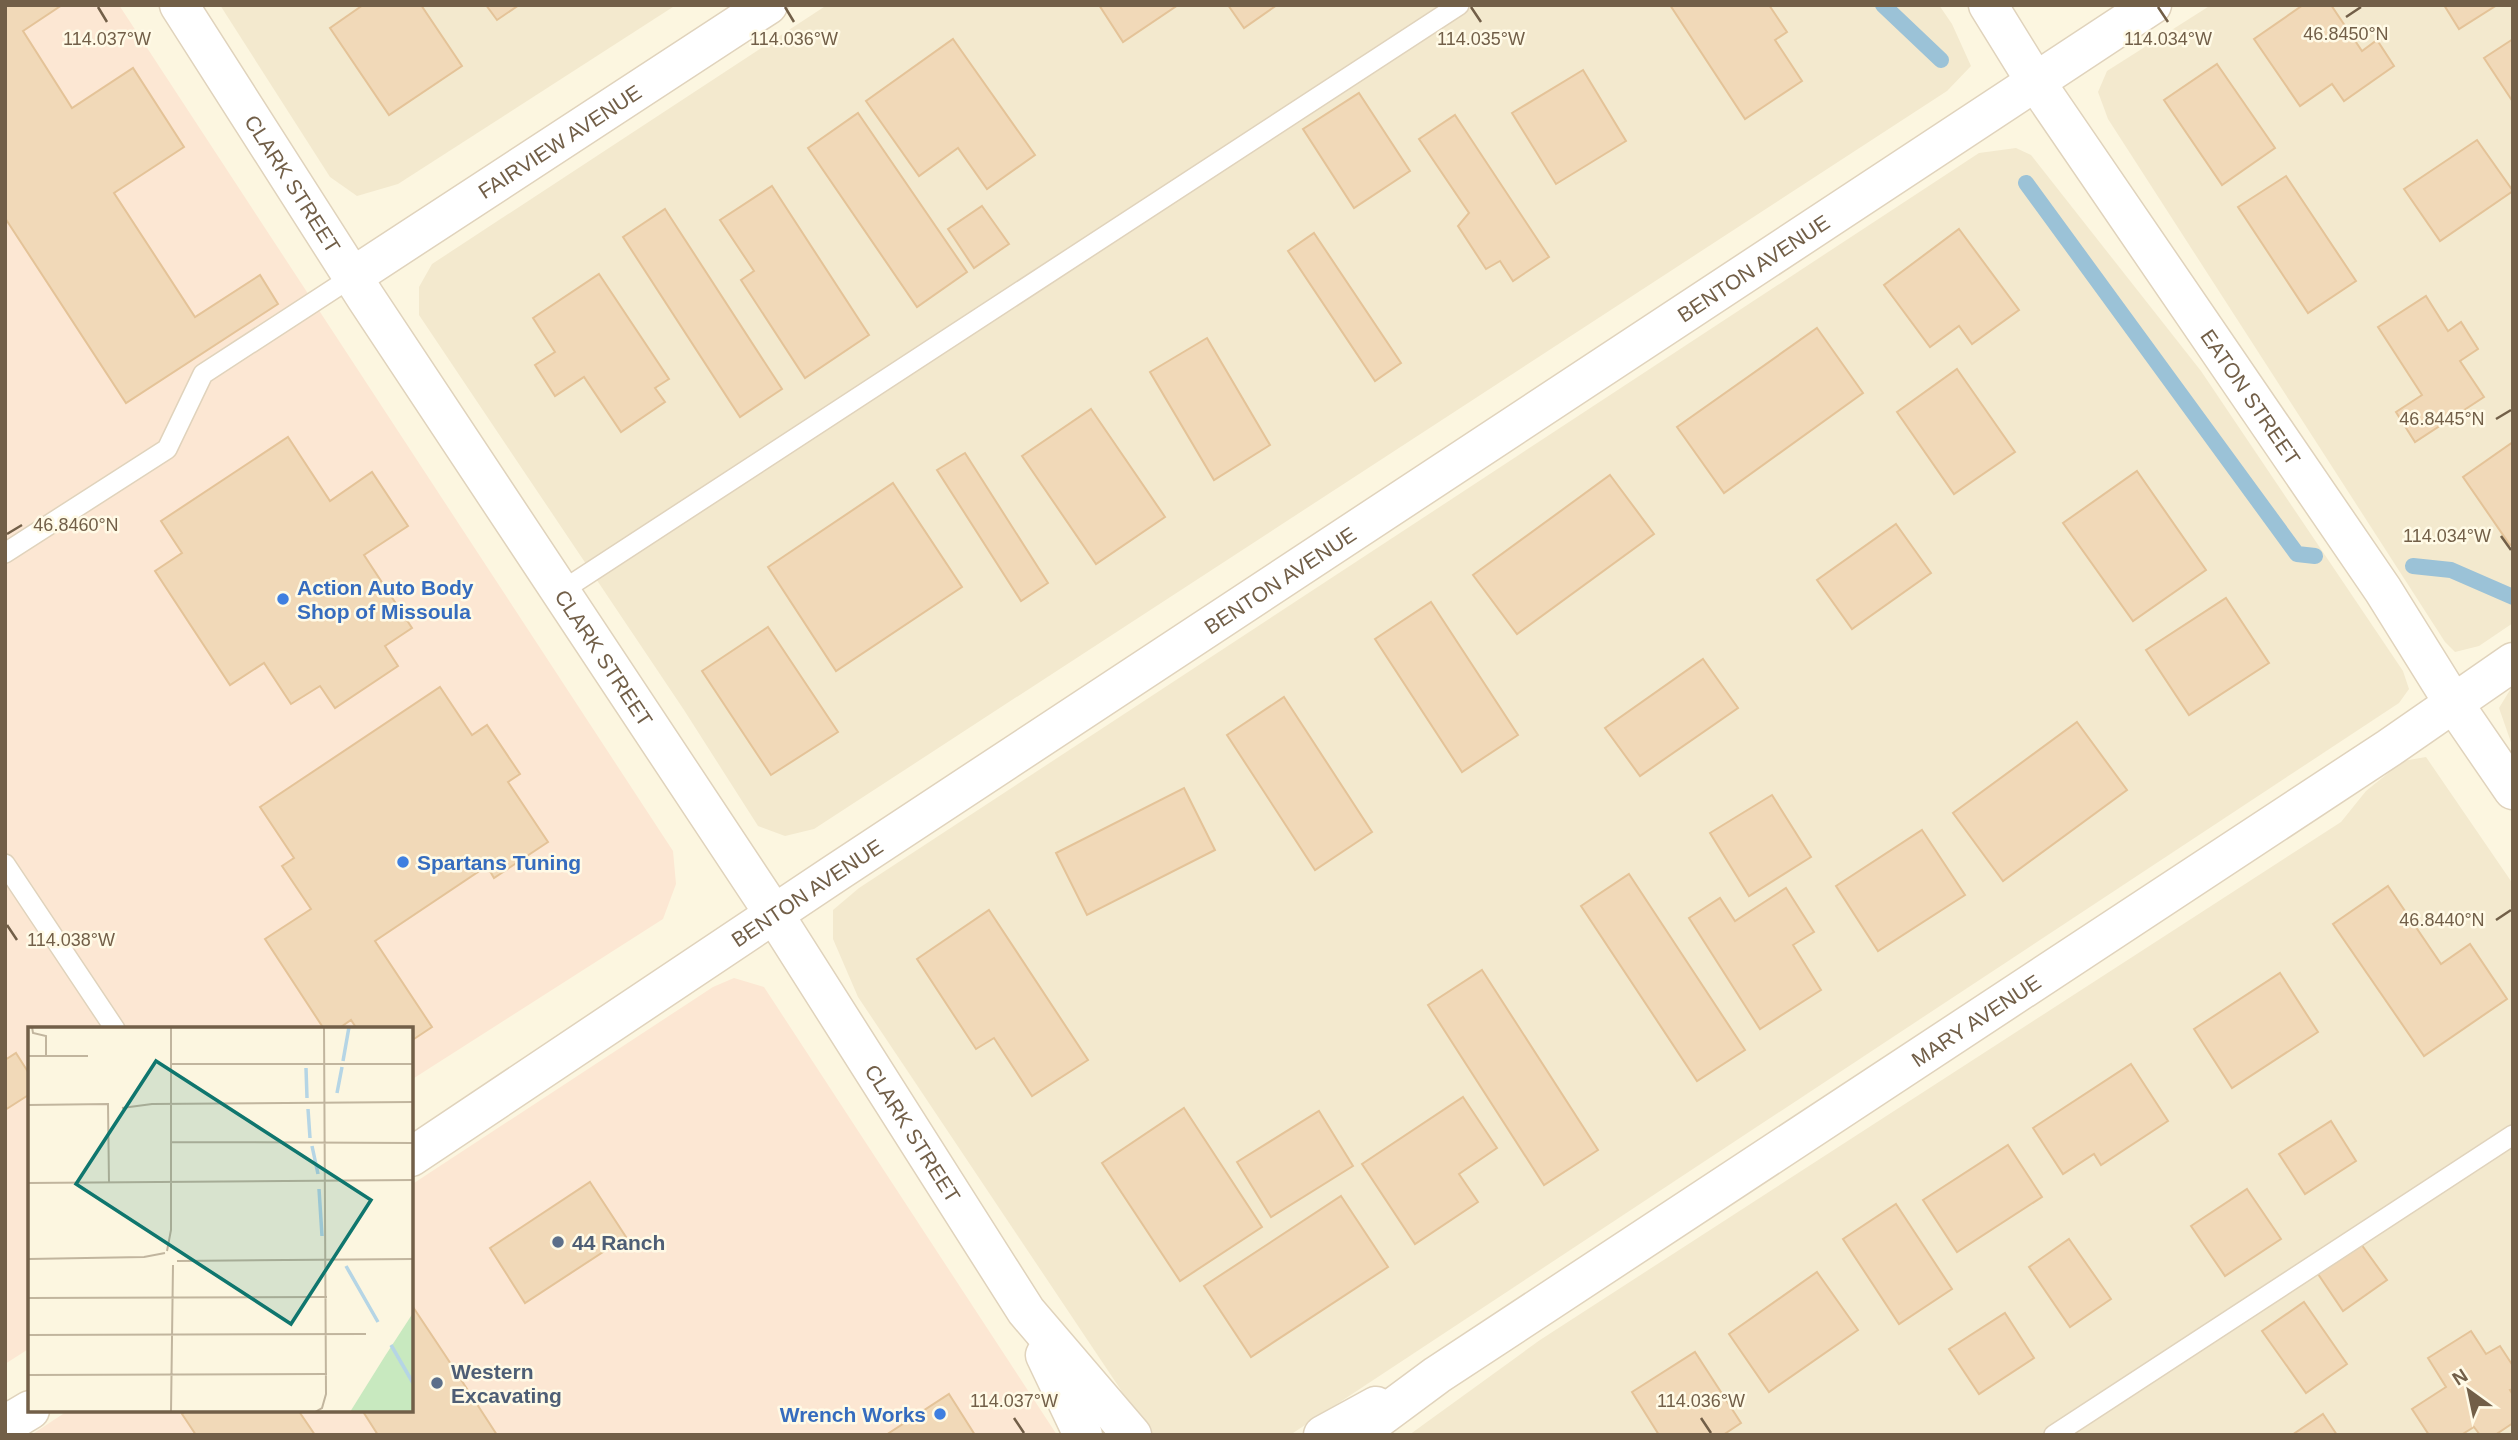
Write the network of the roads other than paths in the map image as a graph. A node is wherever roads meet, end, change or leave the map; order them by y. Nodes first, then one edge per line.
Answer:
1 (179, 5) edge
2 (768, 5) edge
3 (1459, 5) edge
4 (1988, 5) edge
5 (2152, 5) edge
6 (2035, 81) junction
7 (352, 277) junction
8 (5, 553) edge
9 (560, 592) junction
10 (2513, 662) edge
11 (2454, 704) junction
12 (2513, 790) edge
13 (5, 864) edge
14 (774, 915) junction
15 (115, 1027) edge
16 (2513, 1135) edge
17 (413, 1156) edge
18 (1026, 1311) junction
19 (1437, 1374) junction
20 (28, 1411) edge
21 (5, 1426) edge
22 (1083, 1435) edge
23 (1132, 1435) edge
24 (1323, 1435) edge
25 (1356, 1435) edge
26 (2054, 1435) edge

1 - 7 street, CLARK STREET
2 - 7 street, FAIRVIEW AVENUE
3 - 9 lane
4 - 6 street, EATON STREET
5 - 6 street, BENTON AVENUE
6 - 11 street, EATON STREET
6 - 14 street, BENTON AVENUE
7 - 8 lane
7 - 9 street, CLARK STREET
9 - 14 street, CLARK STREET
10 - 11 street, MARY AVENUE
11 - 12 street, EATON STREET
11 - 19 street, MARY AVENUE
13 - 15 lane
14 - 17 street, BENTON AVENUE
14 - 18 street, CLARK STREET
16 - 26 lane
18 - 22 street
18 - 23 street
19 - 24 street, MARY AVENUE
19 - 25 street, MARY AVENUE
20 - 21 street

